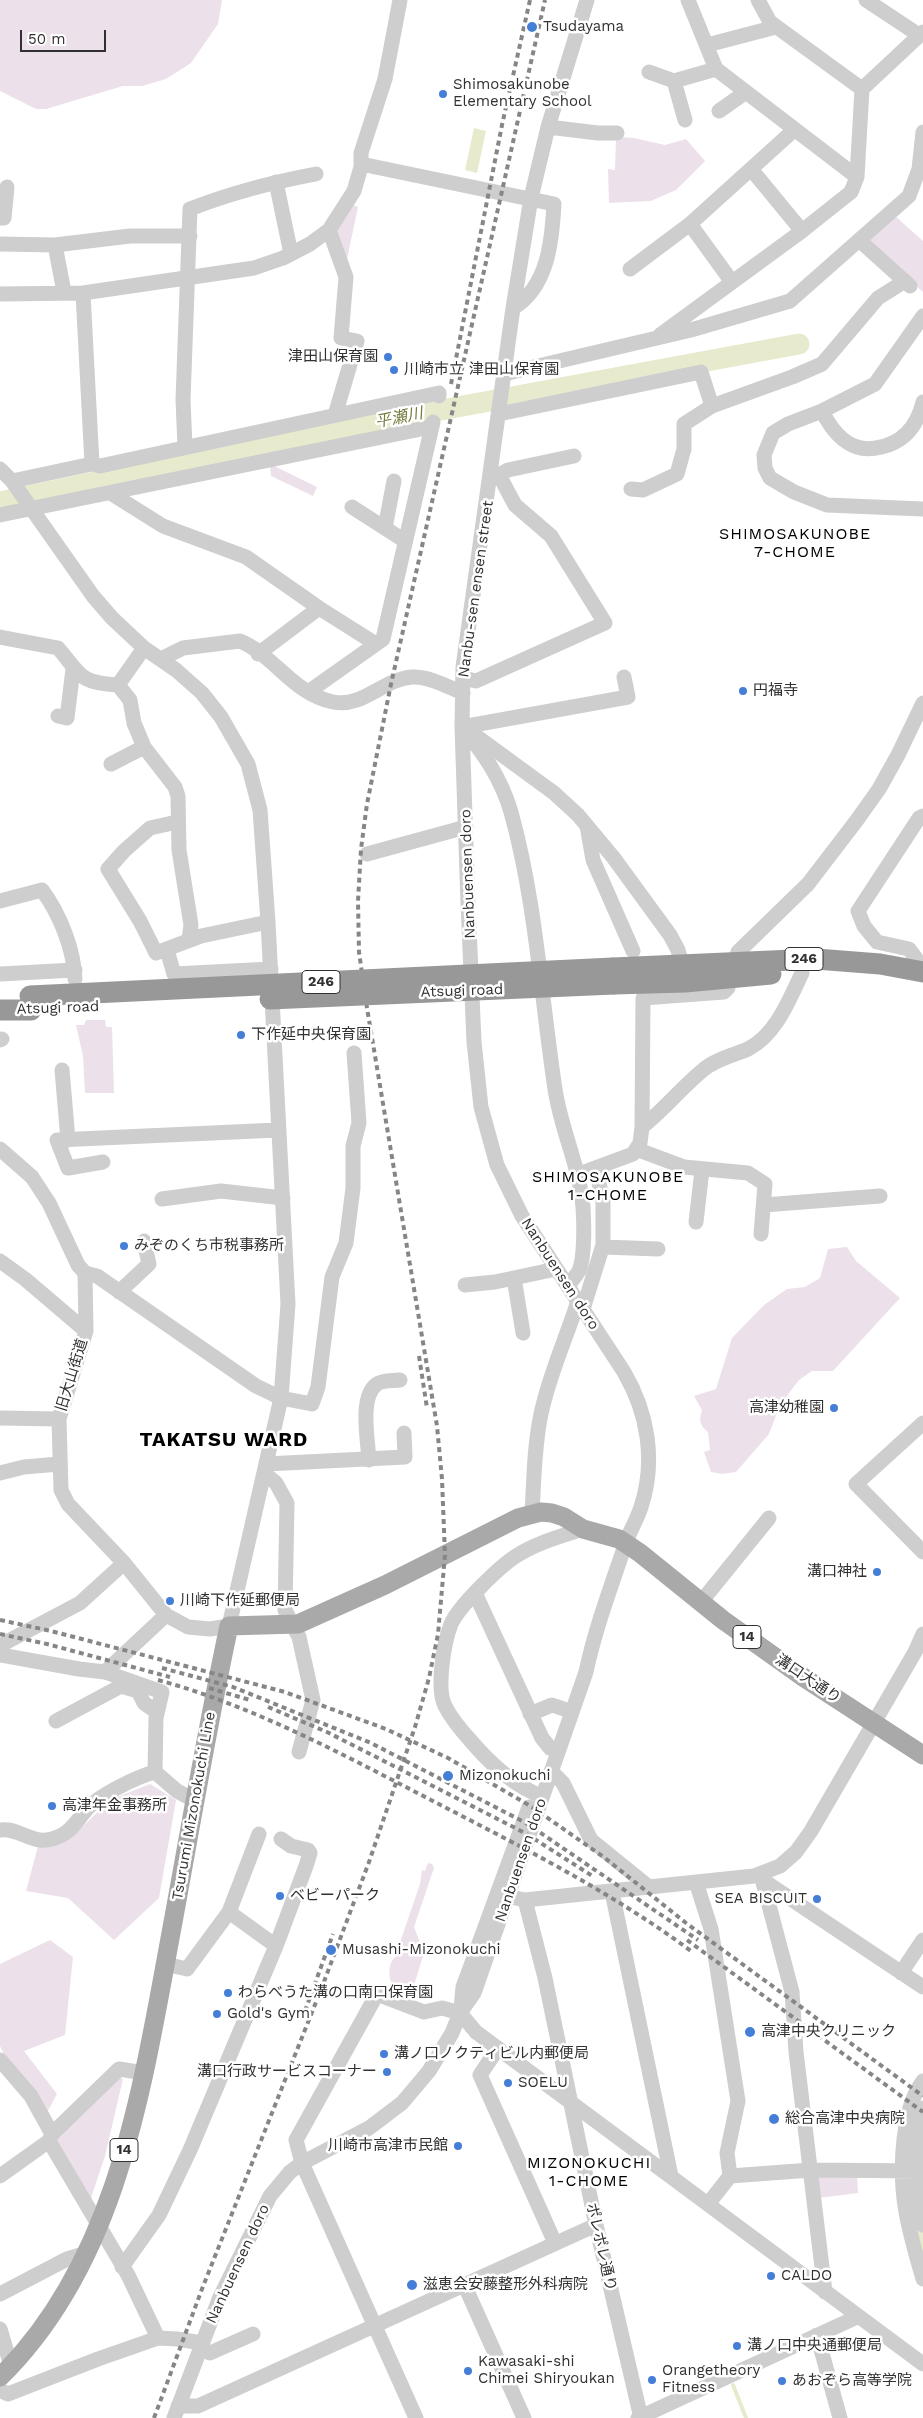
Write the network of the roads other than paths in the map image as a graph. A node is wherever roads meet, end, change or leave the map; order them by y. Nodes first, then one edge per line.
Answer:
1 (400, 0) edge
2 (587, 0) edge
3 (758, 0) edge
4 (866, 0) edge
5 (685, 1) edge
6 (776, 27) junction
7 (921, 33) edge
8 (708, 45) junction
9 (716, 68) junction
10 (649, 72) dead end
11 (674, 81) junction
12 (862, 89) junction
13 (746, 92) junction
14 (719, 111) dead end
15 (685, 120) dead end
16 (548, 127) junction
17 (794, 130) junction
18 (923, 132) edge
19 (618, 133) dead end
20 (361, 164) junction
21 (751, 169) junction
22 (316, 174) dead end
23 (857, 176) junction
24 (276, 182) junction
25 (7, 187) dead end
26 (531, 198) junction
27 (0, 218) edge
28 (690, 224) junction
29 (329, 230) junction
30 (802, 231) junction
31 (190, 236) junction
32 (859, 240) junction
33 (0, 244) edge
34 (55, 245) junction
35 (291, 254) junction
36 (630, 269) dead end
37 (188, 278) junction
38 (732, 282) junction
39 (64, 292) junction
40 (83, 293) junction
41 (0, 294) edge
42 (513, 308) junction
43 (923, 316) edge
44 (652, 340) junction
45 (503, 377) junction
46 (439, 396) dead end
47 (923, 402) edge
48 (712, 406) junction
49 (822, 411) junction
50 (500, 412) junction
51 (335, 415) junction
52 (185, 447) junction
53 (574, 456) dead end
54 (92, 464) junction
55 (0, 469) edge
56 (496, 474) junction
57 (394, 481) dead end
58 (14, 483) junction
59 (631, 489) dead end
60 (112, 494) junction
61 (352, 507) dead end
62 (32, 509) junction
63 (923, 509) edge
64 (0, 515) edge
65 (385, 528) junction
66 (405, 541) junction
67 (319, 608) junction
68 (0, 638) edge
69 (376, 644) junction
70 (144, 648) junction
71 (258, 654) junction
72 (161, 659) junction
73 (73, 669) junction
74 (624, 677) dead end
75 (118, 685) junction
76 (463, 685) junction
77 (308, 692) junction
78 (923, 703) edge
79 (58, 716) dead end
80 (462, 728) junction
81 (144, 747) junction
82 (111, 764) dead end
83 (466, 799) joint
84 (923, 816) edge
85 (177, 822) junction
86 (587, 825) junction
87 (466, 827) junction
88 (367, 854) dead end
89 (0, 901) edge
90 (268, 922) junction
91 (189, 940) junction
92 (167, 950) junction
93 (633, 951) dead end
94 (923, 968) edge
95 (271, 969) junction
96 (732, 970) junction
97 (923, 972) edge
98 (802, 973) junction
99 (0, 974) edge
100 (684, 974) junction
101 (923, 986) edge
102 (0, 997) edge
103 (30, 1003) junction
104 (0, 1010) edge
105 (354, 1053) dead end
106 (62, 1070) dead end
107 (642, 1128) junction
108 (278, 1130) junction
109 (68, 1140) junction
110 (0, 1149) edge
111 (636, 1150) junction
112 (104, 1162) dead end
113 (596, 1168) junction
114 (702, 1170) junction
115 (579, 1174) junction
116 (880, 1196) dead end
117 (284, 1198) junction
118 (162, 1199) dead end
119 (764, 1205) junction
120 (696, 1222) dead end
121 (761, 1234) dead end
122 (144, 1241) dead end
123 (602, 1247) junction
124 (658, 1249) dead end
125 (0, 1261) edge
126 (556, 1268) junction
127 (85, 1273) junction
128 (514, 1278) junction
129 (465, 1285) dead end
130 (568, 1286) junction
131 (119, 1292) junction
132 (580, 1305) junction
133 (86, 1331) junction
134 (523, 1333) dead end
135 (400, 1380) dead end
136 (281, 1398) junction
137 (0, 1418) edge
138 (59, 1420) junction
139 (923, 1423) edge
140 (404, 1434) dead end
141 (370, 1460) junction
142 (59, 1464) junction
143 (265, 1469) junction
144 (0, 1473) edge
145 (532, 1514) junction
146 (769, 1518) dead end
147 (583, 1529) junction
148 (626, 1544) junction
149 (923, 1552) edge
150 (124, 1563) junction
151 (475, 1592) junction
152 (701, 1602) junction
153 (166, 1615) junction
154 (229, 1626) junction
155 (292, 1626) junction
156 (923, 1634) edge
157 (592, 1645) junction
158 (0, 1650) edge
159 (105, 1672) junction
160 (564, 1709) junction
161 (157, 1712) junction
162 (530, 1714) junction
163 (56, 1721) dead end
164 (874, 1724) junction
165 (550, 1748) junction
166 (299, 1752) dead end
167 (923, 1755) edge
168 (551, 1771) junction
169 (155, 1772) junction
170 (534, 1793) junction
171 (194, 1800) junction
172 (0, 1830) edge
173 (259, 1834) dead end
174 (281, 1839) dead end
175 (761, 1875) junction
176 (696, 1882) junction
177 (649, 1887) junction
178 (612, 1892) junction
179 (502, 1896) junction
180 (525, 1900) junction
181 (229, 1912) junction
182 (923, 1940) edge
183 (276, 1946) junction
184 (165, 1964) junction
185 (901, 1973) junction
186 (923, 1987) edge
187 (460, 2014) junction
188 (498, 2048) junction
189 (0, 2060) edge
190 (144, 2073) junction
191 (923, 2081) edge
192 (571, 2101) junction
193 (923, 2108) edge
194 (51, 2138) junction
195 (302, 2163) junction
196 (811, 2170) junction
197 (912, 2170) edge
198 (0, 2176) edge
199 (671, 2176) junction
200 (730, 2176) junction
201 (708, 2204) junction
202 (596, 2225) junction
203 (99, 2226) junction
204 (918, 2226) edge
205 (555, 2242) junction
206 (87, 2253) junction
207 (122, 2267) junction
208 (923, 2279) edge
209 (464, 2284) junction
210 (825, 2292) junction
211 (0, 2294) edge
212 (857, 2317) junction
213 (374, 2325) junction
214 (0, 2329) edge
215 (253, 2334) dead end
216 (817, 2335) junction
217 (158, 2338) junction
218 (201, 2346) junction
219 (923, 2364) edge
220 (6, 2371) edge
221 (0, 2390) edge
222 (180, 2414) edge
223 (416, 2418) edge
224 (524, 2418) edge
225 (640, 2418) edge
226 (840, 2418) edge

1 - 20 street
2 - 16 street, Nanbu-sen ensen street
3 - 6 street
4 - 7 street
5 - 8 street
6 - 8 street
6 - 12 street
7 - 12 street
8 - 9 street
9 - 11 street
9 - 13 street
10 - 11 street
11 - 15 street
12 - 23 street
13 - 14 street
13 - 17 street
16 - 19 street
16 - 26 street, Nanbu-sen ensen street
17 - 21 street
17 - 23 street
18 - 32 street
20 - 26 street
20 - 29 street
21 - 28 street
21 - 30 street
22 - 24 street
23 - 30 street
24 - 31 street
24 - 35 street
25 - 27 street
26 - 42 street, Nanbu-sen ensen street
26 - 42 street
28 - 36 street
28 - 38 street
29 - 35 street
29 - 51 street
30 - 38 street
31 - 34 street
31 - 37 street
32 - 44 street
32 - 48 street
33 - 34 street
34 - 39 street
35 - 37 street
37 - 40 street
37 - 52 street
38 - 44 street
39 - 40 street
39 - 41 street
40 - 54 street
42 - 45 street, Nanbu-sen ensen street
43 - 49 street
44 - 45 street
45 - 50 street, Nanbu-sen ensen street
46 - 51 street
47 - 49 street
48 - 50 street
48 - 59 street
49 - 63 street
50 - 56 street, Nanbu-sen ensen street
51 - 52 street
52 - 54 street
53 - 56 street
54 - 58 street
55 - 58 street
56 - 76 street, Nanbu-sen ensen street
56 - 76 street
57 - 65 street
58 - 62 street
60 - 62 street
60 - 66 street
60 - 67 street
61 - 65 street
62 - 64 street
62 - 70 street
65 - 66 street
66 - 69 street
67 - 69 street
67 - 71 street
68 - 73 street
69 - 77 street
70 - 72 street
70 - 75 street
71 - 72 street
71 - 77 street
72 - 90 street
73 - 75 street
73 - 79 street
74 - 80 street
75 - 81 street
76 - 77 street
76 - 80 street, Nanbu-sen ensen street
78 - 96 street
80 - 83 street, Nanbu-sen ensen street
80 - 86 street
80 - 115 street
81 - 82 street
81 - 85 street
83 - 87 street, Nanbuensen doro
84 - 94 street
85 - 91 street
85 - 92 street
86 - 93 street
86 - 100 street
87 - 88 street
87 - 126 street, Nanbuensen doro
89 - 99 street
90 - 91 street
90 - 95 street
91 - 92 street
92 - 95 street
95 - 108 street
96 - 97 highway, Atsugi road / 246
96 - 98 highway, Atsugi road / 246
96 - 100 highway, Atsugi road / 246
96 - 107 street
98 - 101 highway, Atsugi road / 246
98 - 107 street
100 - 103 highway, Atsugi road / 246, bridge
102 - 103 highway, Atsugi road / 246
103 - 104 highway, Atsugi road / 246
105 - 136 street
106 - 109 street
107 - 111 street
108 - 109 street
108 - 117 street
109 - 112 street
110 - 127 street
111 - 113 street
111 - 114 street
113 - 115 street
113 - 123 street
114 - 119 street
114 - 120 street
115 - 130 street
116 - 119 street
117 - 118 street
117 - 136 street
119 - 121 street
122 - 131 street
123 - 124 street
123 - 132 street
125 - 133 street
126 - 128 street
126 - 130 street, Nanbuensen doro
127 - 131 street
127 - 133 street, 旧大山街道
128 - 129 street
128 - 134 street
130 - 132 street, Nanbuensen doro
131 - 136 street
132 - 145 street
132 - 148 street, Nanbuensen doro
133 - 138 street, 旧大山街道
135 - 141 street
136 - 143 street
137 - 138 street
138 - 142 street, 旧大山街道
139 - 149 street
140 - 141 street
141 - 143 street
142 - 144 street
142 - 150 street, 旧大山街道
143 - 154 street
143 - 155 street
145 - 147 main road, 14
145 - 155 main road, 14
146 - 152 street
147 - 148 main road, 14
147 - 151 street
148 - 152 main road, 溝口大通り / 14
148 - 157 street, Nanbuensen doro
150 - 153 street, 旧大山街道
150 - 158 street
151 - 162 street
151 - 170 street
152 - 164 main road, 溝口大通り / 14
153 - 154 street, 旧大山街道
153 - 159 street
154 - 155 main road, 14
154 - 171 main road, Tsurumi Mizonokuchi Line / 14
155 - 166 street
156 - 164 street
157 - 160 street, Nanbuensen doro
157 - 168 street, Nanbuensen doro
158 - 159 street
159 - 161 street
160 - 162 street
160 - 165 street, Nanbuensen doro
161 - 163 street
161 - 169 street
162 - 165 street
164 - 167 main road, 溝口大通り / 14
164 - 175 street
165 - 170 street, Nanbuensen doro
168 - 177 street
168 - 179 street, Nanbuensen doro
169 - 171 street
169 - 172 street
170 - 179 street, Nanbuensen doro
171 - 184 main road, Tsurumi Mizonokuchi Line / 14
173 - 181 street
174 - 183 street
175 - 176 street
175 - 185 street
175 - 196 street
176 - 177 street
176 - 200 street
177 - 178 street
178 - 180 street
178 - 199 street
179 - 180 street
179 - 187 street, Nanbuensen doro
180 - 192 street, ポレポレ通り
181 - 183 street
181 - 184 street
182 - 185 street
183 - 207 street
184 - 190 main road, Tsurumi Mizonokuchi Line / 14
185 - 186 street
187 - 188 street
187 - 195 street, Nanbuensen doro
187 - 195 street
188 - 192 street
188 - 205 street
189 - 194 street
190 - 194 street
190 - 203 main road, Tsurumi Mizonokuchi Line / 14
191 - 197 street
192 - 199 street
192 - 202 street, ポレポレ通り
193 - 197 street
194 - 198 street
194 - 203 street
195 - 213 street
195 - 218 street, Nanbuensen doro
196 - 197 street
196 - 200 street
196 - 210 street
197 - 204 street
199 - 201 street
200 - 201 street
201 - 210 street
202 - 205 street
202 - 225 street, ポレポレ通り
203 - 206 main road, Tsurumi Mizonokuchi Line / 14
203 - 207 street
204 - 208 street
205 - 209 street
206 - 211 street
206 - 220 main road, Tsurumi Mizonokuchi Line / 14
207 - 217 street
209 - 213 street
209 - 224 street
210 - 212 street
212 - 216 street
212 - 219 street
213 - 222 street
213 - 223 street
214 - 220 street
215 - 218 street
216 - 225 street
216 - 226 street
217 - 218 street
217 - 221 street
218 - 222 street, Nanbuensen doro

